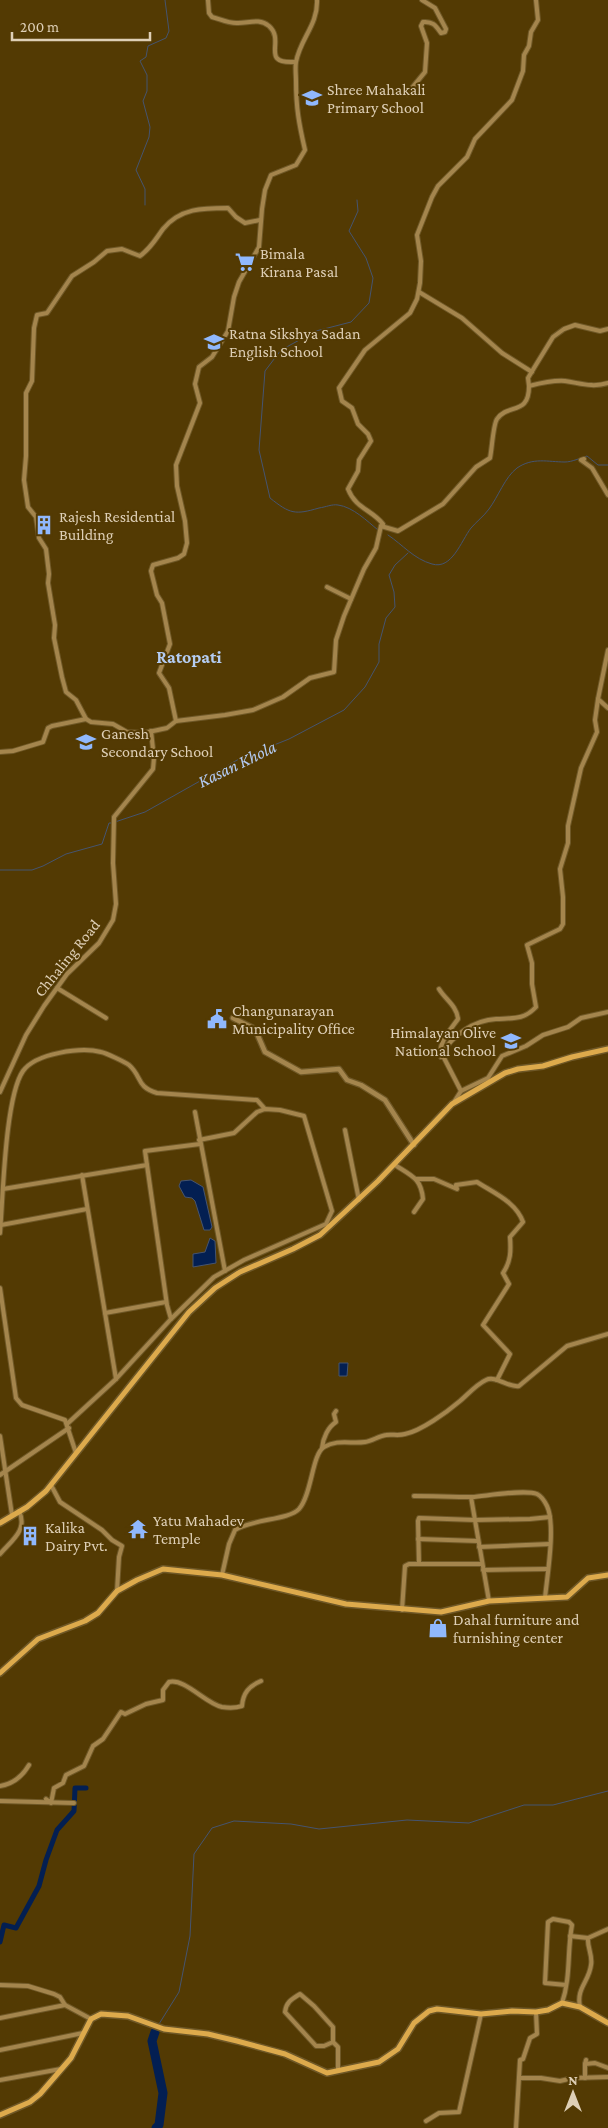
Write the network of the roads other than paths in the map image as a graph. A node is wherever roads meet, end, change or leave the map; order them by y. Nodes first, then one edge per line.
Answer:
1 (208, 0) edge
2 (317, 0) edge
3 (422, 0) edge
4 (536, 0) edge
5 (295, 62) junction
6 (407, 94) dead end
7 (260, 220) junction
8 (418, 292) junction
9 (608, 329) edge
10 (532, 372) junction
11 (608, 384) edge
12 (529, 386) junction
13 (584, 458) dead end
14 (608, 495) edge
15 (381, 526) junction
16 (327, 587) dead end
17 (351, 599) junction
18 (608, 650) edge
19 (598, 699) junction
20 (608, 708) edge
21 (86, 718) junction
22 (176, 720) junction
23 (151, 731) junction
24 (0, 752) edge
25 (57, 988) junction
26 (439, 989) dead end
27 (608, 1012) edge
28 (106, 1018) dead end
29 (233, 1018) dead end
30 (608, 1049) edge
31 (443, 1058) junction
32 (461, 1091) junction
33 (0, 1092) edge
34 (452, 1104) junction
35 (265, 1109) junction
36 (195, 1112) dead end
37 (345, 1130) dead end
38 (200, 1142) junction
39 (414, 1145) junction
40 (147, 1165) junction
41 (395, 1165) junction
42 (82, 1175) junction
43 (416, 1179) junction
44 (3, 1190) junction
45 (359, 1200) junction
46 (87, 1209) junction
47 (414, 1212) dead end
48 (1, 1225) edge
49 (0, 1233) edge
50 (225, 1271) junction
51 (0, 1288) edge
52 (166, 1302) junction
53 (105, 1313) junction
54 (171, 1319) junction
55 (608, 1334) edge
56 (116, 1379) junction
57 (497, 1380) junction
58 (336, 1411) dead end
59 (68, 1426) junction
60 (0, 1436) edge
61 (322, 1448) junction
62 (76, 1454) junction
63 (2, 1475) edge
64 (51, 1485) junction
65 (414, 1496) dead end
66 (471, 1497) junction
67 (19, 1511) junction
68 (12, 1515) junction
69 (550, 1517) junction
70 (475, 1520) junction
71 (0, 1523) edge
72 (418, 1539) junction
73 (478, 1541) junction
74 (550, 1544) junction
75 (479, 1547) junction
76 (0, 1554) edge
77 (419, 1564) junction
78 (482, 1564) junction
79 (548, 1569) junction
80 (483, 1570) junction
81 (608, 1574) edge
82 (222, 1575) junction
83 (117, 1591) junction
84 (545, 1598) junction
85 (489, 1601) junction
86 (402, 1610) junction
87 (0, 1673) edge
88 (261, 1681) dead end
89 (29, 1765) dead end
90 (0, 1786) edge
91 (46, 1800) dead end
92 (0, 1801) edge
93 (51, 1803) junction
94 (74, 1803) dead end
95 (608, 1929) edge
96 (570, 1936) junction
97 (588, 1938) junction
98 (0, 1985) edge
99 (566, 1985) junction
100 (562, 2003) junction
101 (65, 2005) junction
102 (580, 2007) junction
103 (536, 2012) junction
104 (482, 2014) junction
105 (0, 2018) edge
106 (91, 2019) junction
107 (608, 2023) edge
108 (83, 2033) junction
109 (333, 2042) junction
110 (0, 2050) edge
111 (63, 2068) junction
112 (608, 2068) edge
113 (338, 2070) junction
114 (608, 2076) edge
115 (519, 2078) junction
116 (585, 2078) junction
117 (0, 2080) edge
118 (0, 2115) edge
119 (426, 2121) dead end
120 (516, 2128) edge

1 - 5 street
2 - 5 street
3 - 6 street
4 - 8 street
5 - 7 street
7 - 21 street
7 - 22 street
8 - 10 street
8 - 15 street
9 - 10 street
10 - 12 street
11 - 12 street
12 - 15 street
13 - 14 street
15 - 17 street
16 - 17 street
17 - 22 street
18 - 19 street
19 - 20 street
19 - 31 street
21 - 23 street
21 - 24 street
22 - 23 street
23 - 25 street, Chhaling Road
25 - 28 street
25 - 33 street, Chhaling Road
26 - 31 street
27 - 32 street
29 - 39 street
30 - 34 main road
31 - 32 street
32 - 34 street
34 - 39 main road
35 - 38 street
35 - 44 street
35 - 50 street
36 - 38 street
37 - 45 street
38 - 40 street
38 - 50 street
39 - 41 main road
40 - 42 street
40 - 52 street
41 - 43 street
41 - 45 main road
42 - 44 street
42 - 46 street
43 - 47 street
43 - 57 street
44 - 48 street
45 - 62 main road
46 - 48 street
46 - 53 street
48 - 49 street
50 - 54 street
51 - 59 street
52 - 53 street
52 - 54 street
53 - 56 street
54 - 56 street
55 - 57 street
56 - 59 street
57 - 61 street
58 - 61 street
59 - 62 street
59 - 63 street
60 - 63 street
61 - 82 street
62 - 64 main road
63 - 68 street
64 - 67 main road
64 - 83 street
65 - 66 street
66 - 69 street
66 - 70 street
67 - 68 main road
67 - 76 street
68 - 71 main road
69 - 70 street
69 - 74 street
70 - 72 street
70 - 73 street
72 - 73 street
72 - 77 street
73 - 75 street
74 - 75 street
74 - 79 street
75 - 78 street
77 - 78 street
77 - 86 street
78 - 80 street
79 - 80 street
79 - 84 street
80 - 85 street
81 - 84 main road
82 - 83 main road
82 - 86 main road
83 - 87 main road
84 - 85 main road
85 - 86 main road
88 - 93 street
89 - 90 street
91 - 93 street
92 - 93 street
93 - 94 street
95 - 97 street
96 - 97 street
96 - 99 street
96 - 99 street
97 - 102 street
98 - 101 street
99 - 100 street
100 - 102 main road
100 - 103 main road
101 - 105 street
101 - 106 street
102 - 107 main road
103 - 104 main road
103 - 115 street
104 - 113 main road
104 - 119 street
106 - 108 main road
106 - 113 main road
108 - 110 street
108 - 111 main road
109 - 109 street
109 - 113 street
111 - 117 street
111 - 118 main road
112 - 116 street
114 - 116 street
115 - 116 street
115 - 120 street

